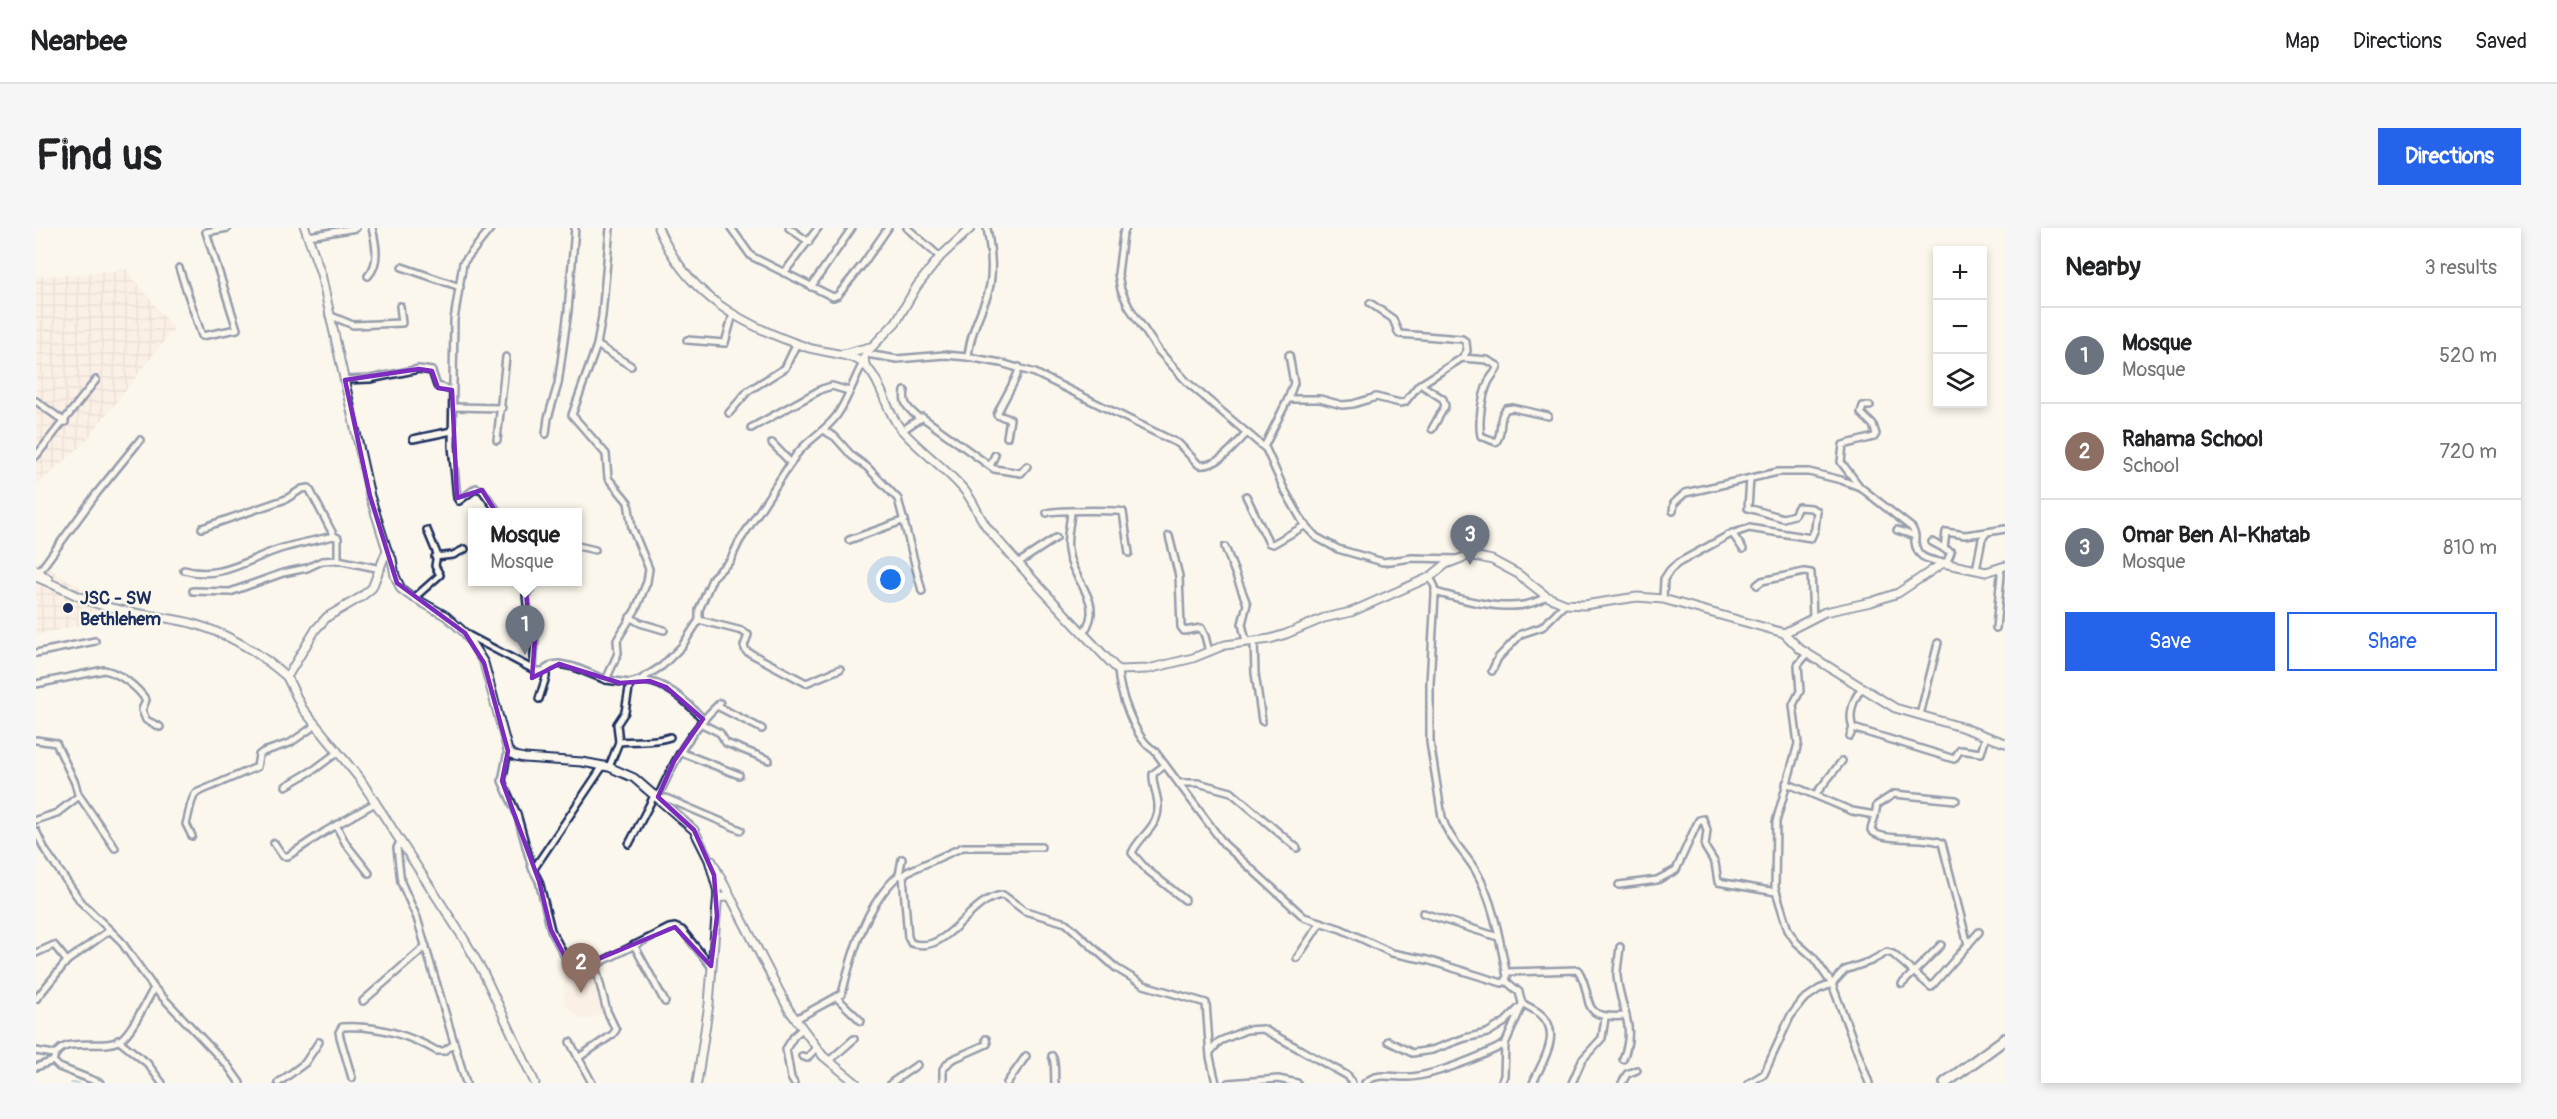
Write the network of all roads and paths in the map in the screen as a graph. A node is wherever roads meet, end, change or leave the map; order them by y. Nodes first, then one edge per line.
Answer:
1 (228, 228) edge
2 (305, 228) edge
3 (356, 228) edge
4 (372, 228) edge
5 (491, 228) edge
6 (575, 228) edge
7 (610, 228) edge
8 (658, 228) edge
9 (732, 228) edge
10 (789, 228) edge
11 (818, 228) edge
12 (852, 228) edge
13 (888, 228) edge
14 (907, 228) edge
15 (971, 228) edge
16 (987, 228) edge
17 (1126, 228) edge
18 (309, 236) junction
19 (809, 242) junction
20 (940, 257) junction
21 (402, 267) dead end
22 (179, 268) dead end
23 (784, 273) junction
24 (368, 276) dead end
25 (460, 287) junction
26 (812, 287) junction
27 (1370, 303) dead end
28 (400, 306) dead end
29 (733, 314) junction
30 (329, 315) junction
31 (687, 340) dead end
32 (797, 343) junction
33 (597, 345) junction
34 (860, 355) junction
35 (1289, 355) dead end
36 (506, 357) dead end
37 (968, 357) junction
38 (1462, 358) junction
39 (865, 365) junction
40 (631, 366) dead end
41 (1019, 367) junction
42 (96, 380) dead end
43 (345, 380) junction
44 (1420, 384) junction
45 (452, 390) junction
46 (849, 391) junction
47 (905, 391) dead end
48 (1288, 399) junction
49 (36, 401) edge
50 (1870, 406) dead end
51 (453, 407) junction
52 (502, 408) junction
53 (729, 413) dead end
54 (1548, 416) dead end
55 (920, 419) junction
56 (65, 422) junction
57 (751, 428) dead end
58 (1432, 429) dead end
59 (823, 430) junction
60 (903, 430) junction
61 (452, 431) junction
62 (1248, 433) junction
63 (546, 434) dead end
64 (1007, 437) dead end
65 (413, 438) dead end
66 (140, 440) dead end
67 (497, 440) dead end
68 (772, 443) dead end
69 (1264, 447) junction
70 (995, 455) dead end
71 (36, 456) edge
72 (791, 463) junction
73 (990, 466) junction
74 (1027, 466) dead end
75 (1750, 479) junction
76 (1860, 487) junction
77 (1246, 496) dead end
78 (495, 508) edge
79 (1672, 511) dead end
80 (1047, 513) dead end
81 (1071, 513) junction
82 (904, 520) junction
83 (1305, 525) junction
84 (202, 528) dead end
85 (2005, 529) edge
86 (427, 530) dead end
87 (1897, 530) dead end
88 (1987, 532) junction
89 (1732, 533) junction
90 (334, 536) junction
91 (1169, 536) dead end
92 (1915, 536) junction
93 (1056, 538) dead end
94 (849, 540) dead end
95 (1932, 542) dead end
96 (582, 547) edge
97 (1225, 547) dead end
98 (465, 549) dead end
99 (1743, 549) dead end
100 (1944, 549) junction
101 (387, 550) junction
102 (595, 550) dead end
103 (1129, 553) dead end
104 (435, 557) junction
105 (1433, 558) junction
106 (1457, 559) junction
107 (338, 560) junction
108 (1018, 563) junction
109 (1944, 564) junction
110 (2002, 567) edge
111 (381, 568) junction
112 (184, 570) dead end
113 (1976, 570) junction
114 (37, 573) edge
115 (1432, 576) junction
116 (1757, 585) dead end
117 (532, 586) edge
118 (193, 591) dead end
119 (922, 591) dead end
120 (1435, 592) junction
121 (1546, 596) junction
122 (414, 598) junction
123 (1664, 599) junction
124 (1565, 604) junction
125 (630, 617) junction
126 (1813, 617) junction
127 (699, 620) junction
128 (1996, 627) dead end
129 (664, 630) dead end
130 (465, 633) junction
131 (1083, 633) junction
132 (1784, 633) junction
133 (94, 641) dead end
134 (1246, 641) junction
135 (1254, 641) junction
136 (1938, 643) dead end
137 (1209, 652) junction
138 (36, 653) edge
139 (1807, 654) junction
140 (533, 669) junction
141 (546, 669) junction
142 (840, 669) dead end
143 (1118, 670) junction
144 (1492, 671) dead end
145 (287, 677) junction
146 (606, 680) junction
147 (640, 680) junction
148 (630, 683) junction
149 (36, 684) edge
150 (1862, 688) junction
151 (539, 699) dead end
152 (1920, 715) junction
153 (701, 721) junction
154 (1262, 721) dead end
155 (316, 725) junction
156 (160, 727) dead end
157 (1853, 728) junction
158 (762, 729) dead end
159 (1850, 736) dead end
160 (1986, 736) junction
161 (669, 737) dead end
162 (36, 740) edge
163 (2004, 741) edge
164 (619, 742) junction
165 (508, 751) junction
166 (338, 752) junction
167 (680, 752) junction
168 (769, 760) dead end
169 (1842, 761) dead end
170 (1166, 765) junction
171 (606, 766) junction
172 (739, 775) dead end
173 (1179, 783) junction
174 (1786, 783) junction
175 (286, 786) dead end
176 (1815, 795) junction
177 (79, 796) junction
178 (658, 797) junction
179 (1956, 800) dead end
180 (375, 803) junction
181 (1875, 815) junction
182 (36, 820) edge
183 (336, 825) junction
184 (741, 830) dead end
185 (36, 831) edge
186 (192, 836) dead end
187 (400, 842) junction
188 (274, 843) dead end
189 (629, 844) dead end
190 (1041, 847) dead end
191 (115, 848) dead end
192 (704, 848) junction
193 (1297, 848) dead end
194 (902, 859) dead end
195 (533, 870) junction
196 (369, 873) dead end
197 (901, 876) junction
198 (1619, 885) dead end
199 (729, 890) junction
200 (718, 892) junction
201 (1776, 892) junction
202 (724, 900) junction
203 (1185, 900) dead end
204 (733, 902) junction
205 (1424, 913) dead end
206 (717, 916) junction
207 (1321, 922) junction
208 (110, 930) junction
209 (1979, 932) dead end
210 (1498, 937) junction
211 (634, 945) junction
212 (1941, 945) dead end
213 (1968, 945) junction
214 (426, 946) junction
215 (1620, 947) dead end
216 (36, 953) edge
217 (1297, 958) dead end
218 (67, 961) junction
219 (595, 964) junction
220 (711, 966) junction
221 (1506, 972) junction
222 (1916, 972) junction
223 (1506, 981) junction
224 (1832, 984) junction
225 (1902, 984) dead end
226 (154, 988) junction
227 (836, 997) junction
228 (36, 999) edge
229 (363, 1001) dead end
230 (665, 1002) dead end
231 (1522, 1005) junction
232 (1626, 1016) junction
233 (1605, 1018) junction
234 (796, 1019) junction
235 (861, 1021) dead end
236 (802, 1029) junction
237 (854, 1039) dead end
238 (986, 1039) dead end
239 (2005, 1039) edge
240 (118, 1040) junction
241 (1388, 1041) dead end
242 (320, 1042) dead end
243 (570, 1042) dead end
244 (454, 1044) junction
245 (1505, 1044) junction
246 (816, 1048) junction
247 (36, 1051) edge
248 (1210, 1052) junction
249 (802, 1056) dead end
250 (1026, 1056) dead end
251 (1052, 1056) dead end
252 (53, 1058) junction
253 (579, 1058) junction
254 (1623, 1059) dead end
255 (829, 1061) junction
256 (917, 1065) dead end
257 (36, 1067) edge
258 (1636, 1070) dead end
259 (352, 1078) dead end
260 (100, 1083) edge
261 (162, 1083) edge
262 (240, 1083) edge
263 (278, 1083) edge
264 (466, 1083) edge
265 (535, 1083) edge
266 (592, 1083) edge
267 (697, 1083) edge
268 (794, 1083) edge
269 (856, 1083) edge
270 (891, 1083) edge
271 (943, 1083) edge
272 (1006, 1083) edge
273 (1055, 1083) edge
274 (1216, 1083) edge
275 (1228, 1083) edge
276 (1297, 1083) edge
277 (1352, 1083) edge
278 (1365, 1083) edge
279 (1500, 1083) edge
280 (1533, 1083) edge
281 (1572, 1083) edge
282 (1622, 1083) edge
283 (1749, 1083) edge
284 (1869, 1083) edge
285 (1946, 1083) edge

1 - 22 street
2 - 18 street
3 - 18 street
4 - 24 street
5 - 25 street
6 - 63 street
7 - 33 street
8 - 29 street
9 - 23 street
10 - 19 street
11 - 19 street
12 - 26 street
13 - 26 street
14 - 20 street
15 - 20 street
16 - 37 street
17 - 62 street
18 - 30 street
19 - 23 street
20 - 34 street
21 - 25 street
23 - 26 street
25 - 45 street
27 - 38 street
28 - 30 street
29 - 31 street
29 - 32 street
30 - 43 street
32 - 34 street
32 - 53 street
33 - 40 street
33 - 125 street
34 - 37 street
34 - 39 street
35 - 48 street
36 - 52 street
37 - 41 street
38 - 44 street
38 - 54 street
39 - 46 street
39 - 60 street
41 - 62 street
41 - 64 street
42 - 56 street
43 - 45 street
43 - 101 street
44 - 48 street
44 - 58 street
45 - 51 street
46 - 57 street
46 - 59 street
47 - 55 street
48 - 69 street
49 - 56 street
50 - 76 street
51 - 52 street
51 - 61 street
52 - 67 street
55 - 60 street
55 - 73 street
56 - 71 street
59 - 72 street
59 - 82 street
60 - 108 street
61 - 65 street
61 - 78 street
62 - 69 street
66 - 114 street
68 - 72 street
69 - 83 street
70 - 73 street
72 - 127 street
73 - 74 street
75 - 76 street
75 - 79 street
75 - 89 street
76 - 92 street
77 - 83 street
80 - 81 street
81 - 103 street
81 - 131 street
82 - 94 street
82 - 119 street
83 - 105 street
84 - 90 street
85 - 88 street
86 - 104 street
87 - 92 street
88 - 100 street
88 - 113 street
89 - 99 street
89 - 123 street
90 - 107 street
90 - 112 street
91 - 137 street
92 - 109 street
93 - 108 street
95 - 100 street
96 - 102 street
97 - 134 street
98 - 104 street
100 - 109 street
101 - 111 street
101 - 122 street
104 - 122 street
105 - 106 street
105 - 115 street
106 - 115 street
106 - 121 street
107 - 111 street
107 - 118 street
108 - 131 street
109 - 113 street
109 - 126 street
110 - 113 street
110 - 128 street
111 - 145 street
114 - 145 street
115 - 120 street
115 - 135 street
116 - 126 street
117 - 140 street
120 - 121 street
120 - 210 street
121 - 124 street
122 - 130 street
123 - 124 street
123 - 132 street
124 - 144 street
125 - 129 street
125 - 146 street
126 - 132 street
127 - 142 street
127 - 147 street
130 - 140 street
130 - 165 street
131 - 143 street
132 - 139 street
133 - 138 street
134 - 135 street
134 - 137 street
135 - 154 street
136 - 152 street
137 - 143 street
139 - 150 street
139 - 174 street
140 - 141 street
141 - 146 street
141 - 151 street
143 - 170 street
145 - 155 street
146 - 148 street
147 - 148 street
147 - 153 street
148 - 164 street
149 - 156 street
150 - 152 street
150 - 157 street
152 - 160 street
153 - 158 street
153 - 167 street
153 - 168 street
155 - 166 street
155 - 186 street
157 - 159 street
157 - 160 street
160 - 163 street
161 - 164 street
162 - 177 street
164 - 171 street
165 - 171 street
165 - 195 street
166 - 175 street
166 - 180 street
167 - 172 street
167 - 178 street
169 - 176 street
170 - 173 street
170 - 203 street
171 - 178 street
171 - 195 street
173 - 193 street
173 - 207 street
174 - 176 street
174 - 201 street
176 - 181 street
177 - 182 street
177 - 191 street
178 - 184 street
178 - 189 street
178 - 192 street
179 - 181 street
180 - 183 street
180 - 187 street
181 - 213 street
183 - 188 street
183 - 196 street
185 - 208 street
187 - 214 street
187 - 265 street
190 - 197 street
192 - 199 street
192 - 200 street
194 - 197 street
195 - 219 street
197 - 227 street
197 - 248 street
198 - 201 street
199 - 200 street
199 - 202 street
199 - 204 street
200 - 202 street
200 - 206 street
201 - 224 street
202 - 204 street
202 - 206 street
204 - 234 street
205 - 210 street
206 - 220 street
207 - 217 street
207 - 223 street
208 - 218 street
208 - 226 street
209 - 213 street
210 - 221 street
211 - 219 street
211 - 220 street
211 - 230 street
212 - 222 street
213 - 222 street
214 - 229 street
214 - 244 street
215 - 232 street
216 - 218 street
218 - 228 street
219 - 253 street
220 - 267 street
221 - 223 street
221 - 233 street
222 - 224 street
222 - 225 street
223 - 231 street
224 - 283 street
224 - 284 street
226 - 240 street
226 - 262 street
227 - 234 street
227 - 235 street
231 - 241 street
231 - 245 street
231 - 280 street
232 - 233 street
232 - 254 street
233 - 281 street
234 - 236 street
236 - 246 street
236 - 268 street
237 - 255 street
238 - 271 street
239 - 285 main road
240 - 252 street
240 - 261 street
242 - 263 street
243 - 253 street
244 - 259 street
244 - 264 street
245 - 278 street
245 - 279 street
246 - 249 street
246 - 255 street
247 - 252 street
248 - 274 street
248 - 277 street
250 - 272 street
251 - 273 street
252 - 257 street
252 - 260 street
253 - 266 street
255 - 269 street
256 - 270 street
258 - 282 street
275 - 276 street

